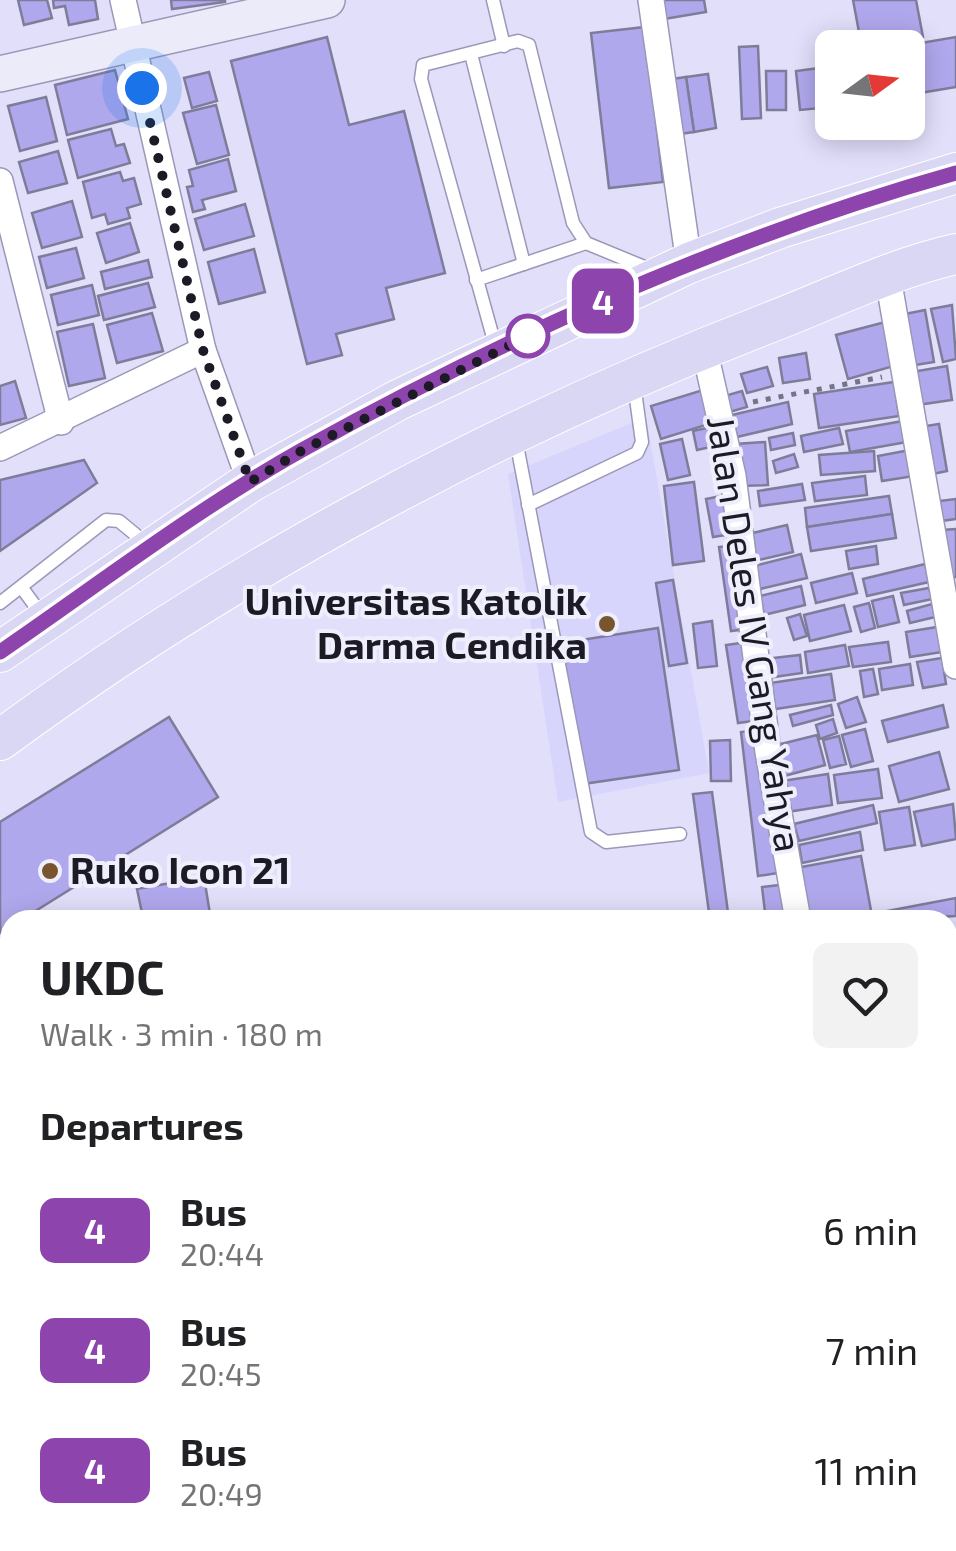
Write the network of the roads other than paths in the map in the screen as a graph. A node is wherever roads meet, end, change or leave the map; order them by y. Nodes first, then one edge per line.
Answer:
1 (122, 0) edge
2 (328, 0) edge
3 (493, 0) edge
4 (651, 0) edge
5 (132, 44) junction
6 (504, 46) junction
7 (471, 54) junction
8 (0, 74) edge
9 (956, 173) edge
10 (0, 180) edge
11 (586, 243) junction
12 (956, 254) edge
13 (524, 264) junction
14 (675, 269) junction
15 (888, 278) junction
16 (476, 280) junction
17 (704, 348) junction
18 (203, 350) junction
19 (497, 351) junction
20 (633, 380) junction
21 (61, 422) junction
22 (515, 434) junction
23 (0, 448) edge
24 (250, 482) junction
25 (528, 505) junction
26 (138, 558) junction
27 (22, 588) junction
28 (0, 603) edge
29 (46, 621) junction
30 (0, 652) edge
31 (956, 666) edge
32 (2, 736) edge
33 (680, 834) dead end
34 (796, 910) edge

1 - 5 street
2 - 5 street
3 - 6 lane
4 - 14 street
5 - 8 street
5 - 18 street
6 - 7 lane
6 - 11 lane
7 - 13 lane
7 - 16 lane
9 - 14 main road
10 - 21 street
11 - 13 lane
11 - 14 lane
12 - 15 main road
13 - 16 lane
14 - 19 main road
15 - 17 main road
15 - 31 street
16 - 19 lane
17 - 20 main road
17 - 34 street, Jalan Deles IV Gang Yahya
18 - 21 street
18 - 24 street
19 - 24 main road
20 - 22 main road
20 - 25 lane
21 - 23 street
22 - 25 lane
22 - 32 main road
24 - 26 main road
25 - 33 lane
26 - 27 lane
26 - 29 main road
27 - 28 lane
27 - 29 lane
29 - 30 main road

